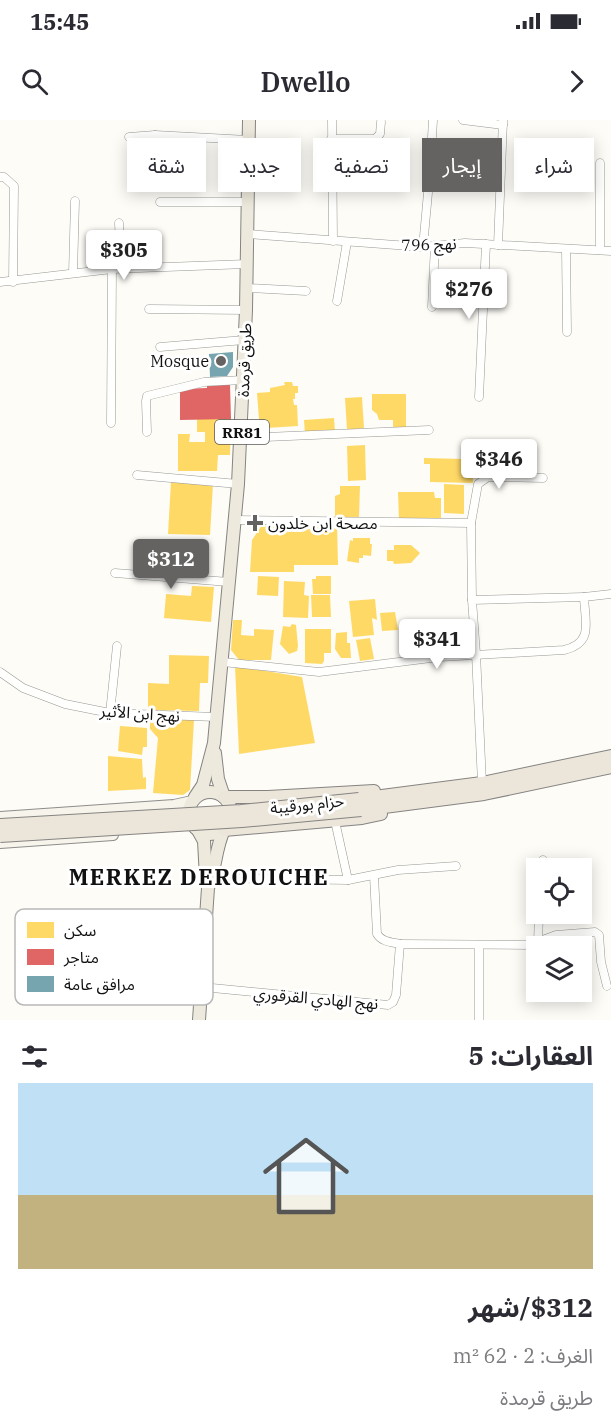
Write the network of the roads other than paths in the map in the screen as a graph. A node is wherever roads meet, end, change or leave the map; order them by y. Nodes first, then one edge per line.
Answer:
1 (249, 120) edge
2 (332, 120) edge
3 (433, 120) edge
4 (463, 120) edge
5 (381, 122) dead end
6 (503, 123) edge
7 (155, 135) junction
8 (129, 137) dead end
9 (155, 138) edge
10 (218, 138) edge
11 (248, 138) edge
12 (332, 138) edge
13 (375, 138) edge
14 (600, 163) dead end
15 (0, 177) edge
16 (248, 192) edge
17 (333, 192) edge
18 (75, 201) dead end
19 (160, 202) dead end
20 (248, 202) junction
21 (119, 224) dead end
22 (248, 234) junction
23 (333, 241) junction
24 (347, 242) junction
25 (486, 244) junction
26 (498, 244) junction
27 (435, 245) junction
28 (423, 247) junction
29 (566, 249) junction
30 (600, 250) junction
31 (611, 251) edge
32 (247, 264) junction
33 (112, 268) junction
34 (121, 268) junction
35 (73, 273) junction
36 (0, 282) edge
37 (13, 282) junction
38 (247, 288) junction
39 (306, 291) dead end
40 (337, 300) dead end
41 (432, 308) dead end
42 (149, 309) dead end
43 (246, 310) junction
44 (567, 332) dead end
45 (244, 340) junction
46 (160, 347) dead end
47 (243, 380) junction
48 (479, 397) dead end
49 (111, 423) dead end
50 (429, 430) dead end
51 (147, 432) dead end
52 (241, 438) junction
53 (137, 475) dead end
54 (543, 478) dead end
55 (238, 484) junction
56 (235, 520) junction
57 (471, 523) junction
58 (115, 573) dead end
59 (229, 582) junction
60 (611, 594) edge
61 (584, 597) junction
62 (472, 600) junction
63 (117, 646) dead end
64 (476, 654) junction
65 (223, 662) junction
66 (0, 672) edge
67 (110, 713) junction
68 (216, 717) junction
69 (214, 743) junction
70 (611, 756) edge
71 (611, 767) edge
72 (482, 783) junction
73 (437, 795) junction
74 (224, 797) junction
75 (194, 799) junction
76 (360, 804) junction
77 (0, 817) edge
78 (335, 821) junction
79 (0, 825) edge
80 (197, 830) junction
81 (224, 830) junction
82 (0, 836) edge
83 (0, 843) edge
84 (456, 866) dead end
85 (374, 876) junction
86 (348, 880) junction
87 (210, 883) junction
88 (207, 909) edge
89 (554, 936) edge
90 (400, 944) junction
91 (526, 945) edge
92 (479, 946) junction
93 (607, 986) dead end
94 (213, 988) edge
95 (200, 1005) edge
96 (199, 1020) edge
97 (479, 1020) edge

1 - 11 main road, طريق قرمدة / RR81
2 - 12 street
3 - 28 street
4 - 6 street
5 - 13 street
6 - 26 street
7 - 8 street
7 - 9 street
7 - 10 street
14 - 30 street
15 - 37 street
16 - 20 main road, طريق قرمدة / RR81
17 - 23 street
18 - 35 street
19 - 20 street
20 - 22 main road, طريق قرمدة / RR81
21 - 34 street
22 - 23 street, نهج 796
22 - 32 main road, طريق قرمدة / RR81
23 - 24 street, نهج 796
24 - 28 street, نهج 796
24 - 40 street
25 - 26 street, نهج 796
25 - 27 street, نهج 796
25 - 48 street
26 - 29 street, نهج 796
27 - 28 street, نهج 796
27 - 41 street
29 - 30 street, نهج 796
29 - 44 street
30 - 31 street, نهج 796
32 - 34 street
32 - 38 main road, طريق قرمدة / RR81
33 - 34 street
33 - 35 street
33 - 49 street
35 - 37 street
36 - 37 street
38 - 39 street
38 - 43 main road, طريق قرمدة / RR81
42 - 43 street
43 - 45 main road, طريق قرمدة / RR81
45 - 46 street
45 - 47 main road, طريق قرمدة / RR81
47 - 51 street
47 - 52 main road, طريق قرمدة / RR81
50 - 52 street
52 - 55 main road, طريق قرمدة / RR81
53 - 55 street
54 - 57 street
55 - 56 main road, طريق قرمدة / RR81
56 - 57 street
56 - 59 main road, طريق قرمدة / RR81
57 - 62 street
58 - 59 street
59 - 65 main road, طريق قرمدة / RR81
60 - 61 street
61 - 62 street
61 - 64 street
62 - 64 street
63 - 67 street
64 - 65 street
64 - 72 street
65 - 68 main road, طريق قرمدة / RR81
66 - 67 street, نهج ابن الأثير
67 - 68 street, نهج ابن الأثير
68 - 69 main road, طريق قرمدة / RR81
69 - 74 main road, طريق قرمدة / RR81
69 - 75 main road, طريق قرمدة / RR81
70 - 72 highway, حزام بورقيبة
71 - 73 highway, حزام بورقيبة
72 - 73 highway, حزام بورقيبة
73 - 74 highway
73 - 76 highway, حزام بورقيبة
73 - 78 highway
74 - 75 main road
74 - 81 main road, RR81
75 - 77 main road
75 - 80 main road, RR81
76 - 79 highway, حزام بورقيبة, bridge
76 - 82 highway, حزام بورقيبة, bridge
78 - 81 highway
78 - 86 street
80 - 81 main road
80 - 83 main road
80 - 87 main road, RR81
81 - 87 main road, RR81
84 - 85 street
85 - 86 street
85 - 90 street
86 - 87 street
87 - 88 main road, RR81
89 - 93 street
90 - 92 street
90 - 94 street, نهج الهادي القرقوري
91 - 92 street
92 - 97 street
95 - 96 main road, RR81

